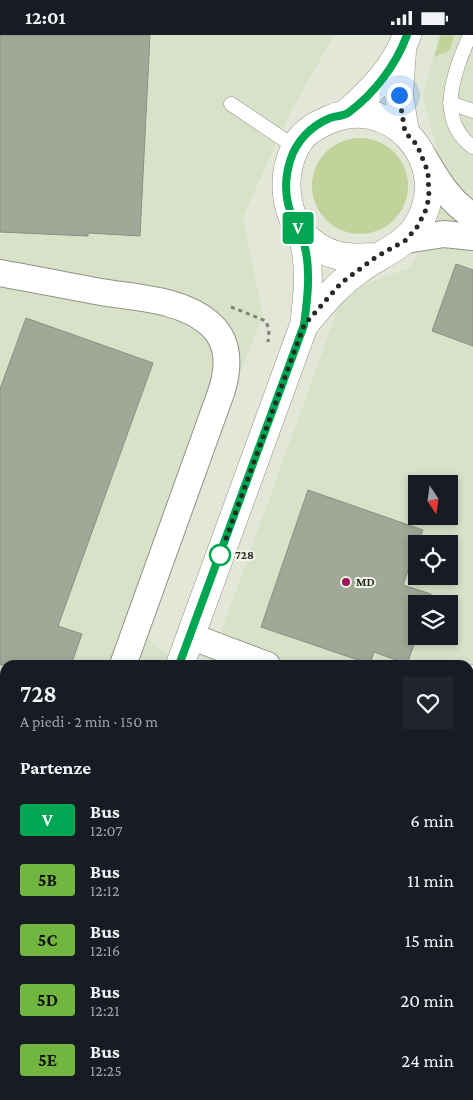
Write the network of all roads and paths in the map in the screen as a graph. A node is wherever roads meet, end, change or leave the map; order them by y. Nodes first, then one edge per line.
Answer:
1 (470, 35) edge
2 (405, 42) edge
3 (450, 103) junction
4 (231, 104) dead end
5 (473, 111) edge
6 (346, 114) junction
7 (405, 132) junction
8 (295, 147) junction
9 (473, 147) edge
10 (422, 155) junction
11 (473, 216) edge
12 (302, 235) junction
13 (473, 237) edge
14 (406, 240) junction
15 (376, 257) junction
16 (0, 273) edge
17 (304, 325) junction
18 (190, 636) junction
19 (125, 660) edge
20 (182, 660) edge
21 (254, 660) edge

1 - 3 lane
2 - 6 main road
2 - 7 main road
3 - 5 lane
3 - 9 lane
4 - 8 lane
6 - 7 main road
6 - 8 main road
7 - 10 main road
8 - 12 main road
10 - 11 street
10 - 14 main road
12 - 15 main road
12 - 17 main road
13 - 14 street
14 - 15 main road
15 - 17 main road
16 - 19 street
17 - 18 main road
18 - 20 main road
18 - 21 street

